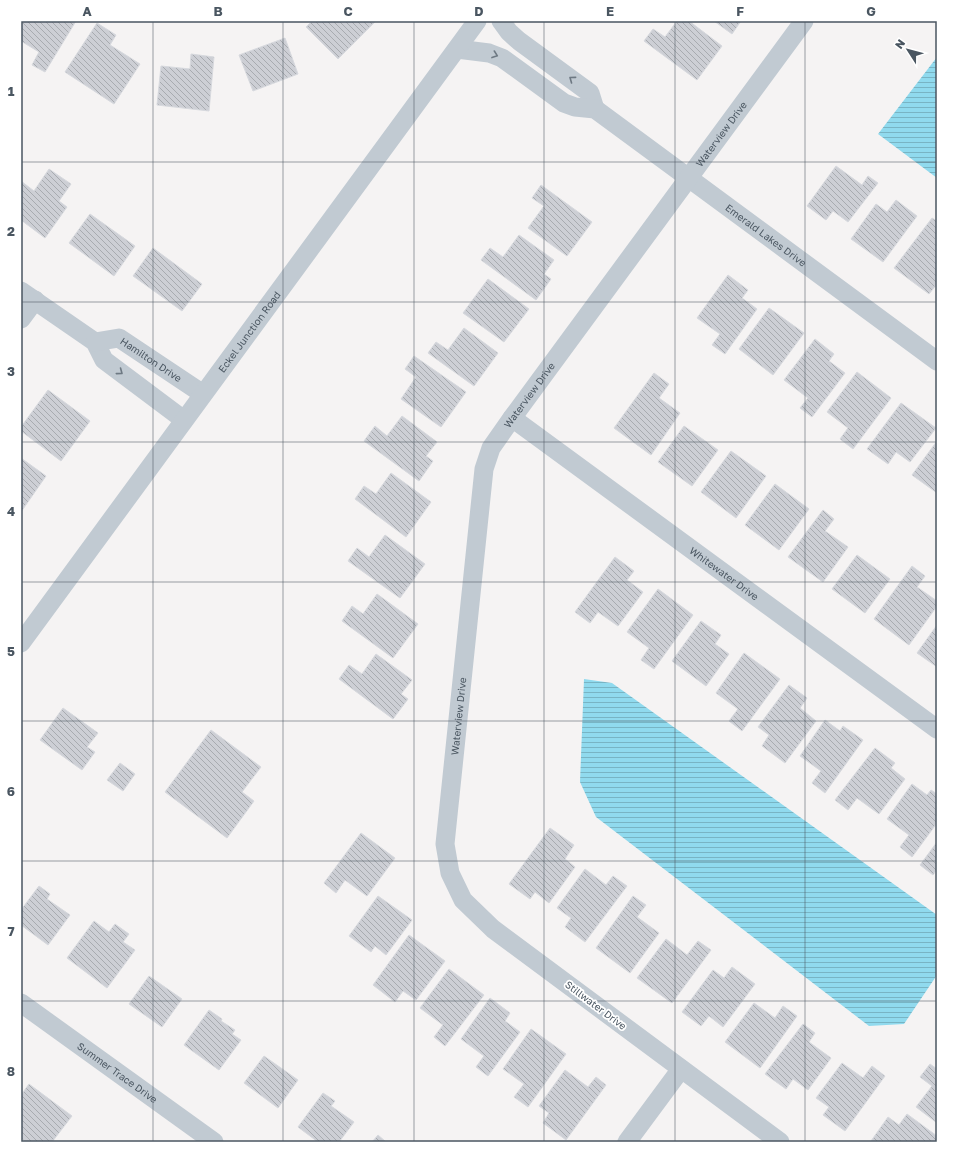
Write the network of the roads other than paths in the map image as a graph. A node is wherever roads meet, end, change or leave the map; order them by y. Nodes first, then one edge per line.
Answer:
1 (477, 21) edge
2 (501, 21) edge
3 (804, 21) edge
4 (457, 48) junction
5 (595, 109) junction
6 (688, 178) junction
7 (28, 295) edge
8 (21, 319) edge
9 (96, 342) junction
10 (937, 361) edge
11 (203, 394) junction
12 (512, 418) junction
13 (184, 420) junction
14 (21, 643) edge
15 (937, 729) edge
16 (445, 844) joint
17 (21, 1003) edge
18 (681, 1069) junction
19 (214, 1142) edge
20 (627, 1142) edge
21 (780, 1142) edge

1 - 4 street, Eckel Junction Road
5 -> 2 street
3 - 6 street, Waterview Drive
4 -> 5 street
4 - 11 street, Eckel Junction Road
5 - 6 street, Emerald Lakes Drive
6 - 10 street, Emerald Lakes Drive
6 - 12 street, Waterview Drive
7 - 8 street
7 - 9 street
9 - 11 street, Hamilton Drive
9 -> 13 street
11 - 13 street, Eckel Junction Road
12 - 15 street, Whitewater Drive
12 - 16 street, Waterview Drive
13 - 14 street, Eckel Junction Road
16 - 18 street, Stillwater Drive
17 - 19 street, Summer Trace Drive
18 - 20 street
18 - 21 street, Stillwater Drive

